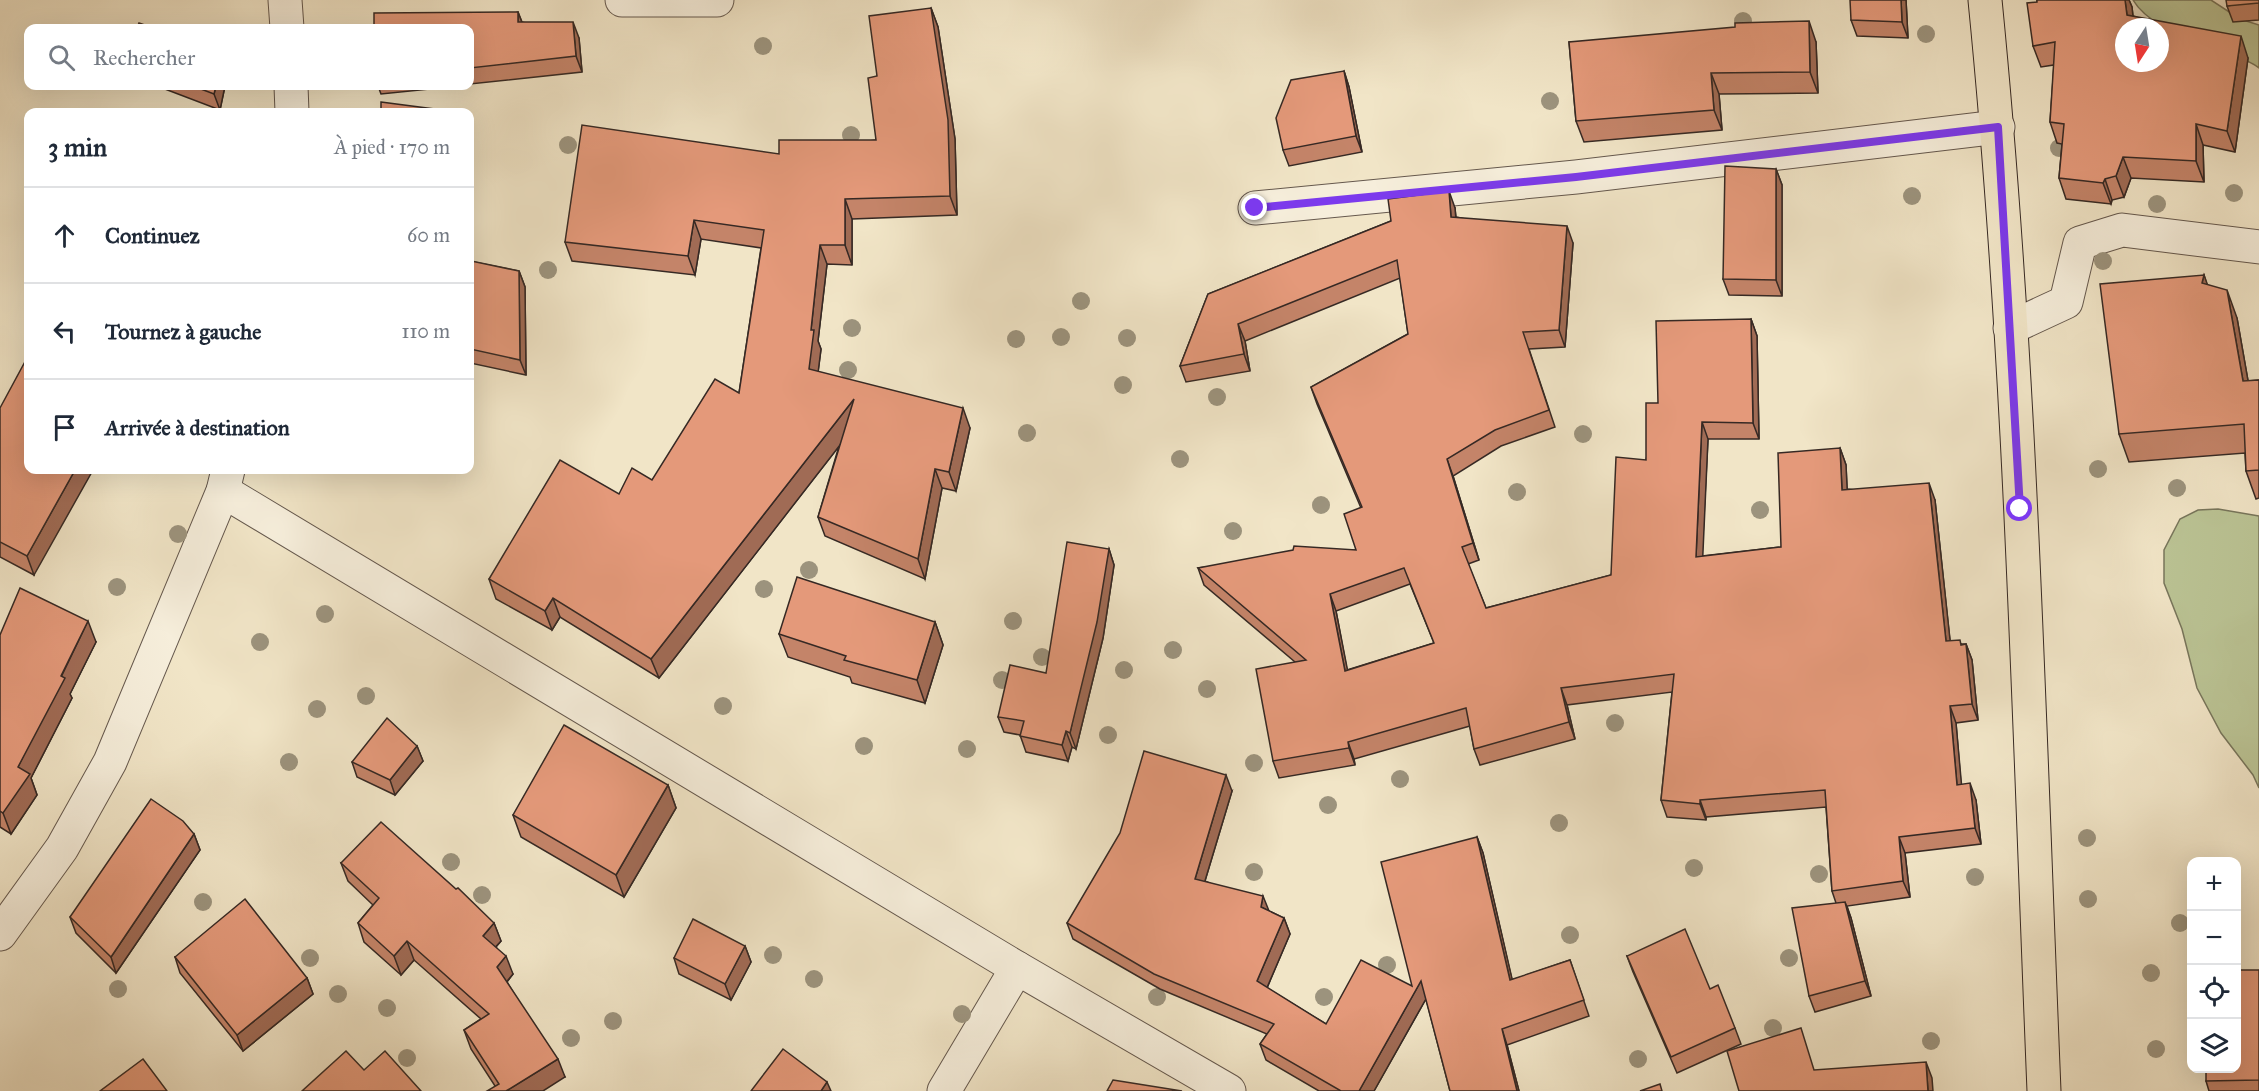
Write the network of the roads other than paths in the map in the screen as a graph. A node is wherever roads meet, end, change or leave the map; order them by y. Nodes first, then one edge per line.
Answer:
1 (285, 0) edge
2 (622, 0) edge
3 (717, 0) edge
4 (1985, 0) edge
5 (287, 24) edge
6 (291, 90) edge
7 (292, 108) edge
8 (1998, 127) junction
9 (1255, 208) dead end
10 (2259, 247) edge
11 (2010, 328) junction
12 (225, 480) edge
13 (0, 934) edge
14 (1017, 968) junction
15 (944, 1091) edge
16 (1229, 1091) edge
17 (2044, 1091) edge

1 - 5 street
2 - 3 street
4 - 8 main road
6 - 7 street
8 - 9 street
8 - 11 main road
10 - 11 street
11 - 17 main road
12 - 13 street
12 - 14 street
14 - 15 street
14 - 16 street

